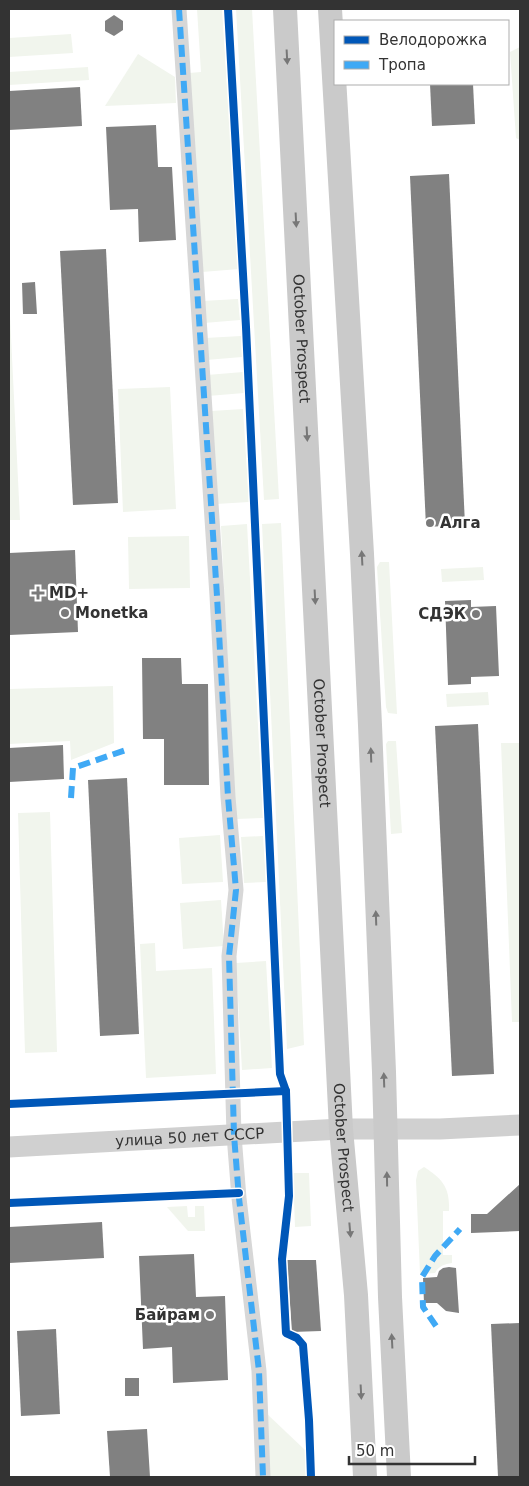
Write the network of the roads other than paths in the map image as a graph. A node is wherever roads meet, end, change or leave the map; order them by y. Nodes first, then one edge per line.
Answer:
1 (179, 9) edge
2 (285, 9) edge
3 (330, 9) edge
4 (334, 77) edge
5 (334, 85) edge
6 (520, 1125) edge
7 (341, 1129) junction
8 (386, 1129) junction
9 (234, 1134) junction
10 (9, 1147) edge
11 (263, 1477) edge
12 (365, 1477) edge
13 (398, 1477) edge

1 - 9 street
2 -> 7 main road, October Prospect
4 -> 3 main road
8 -> 5 main road
6 - 8 main road, улица 50 лет СССР
7 - 8 main road, улица 50 лет СССР
7 - 9 main road, улица 50 лет СССР
7 -> 12 main road, October Prospect
13 -> 8 main road
9 - 10 main road, улица 50 лет СССР
9 - 11 street

